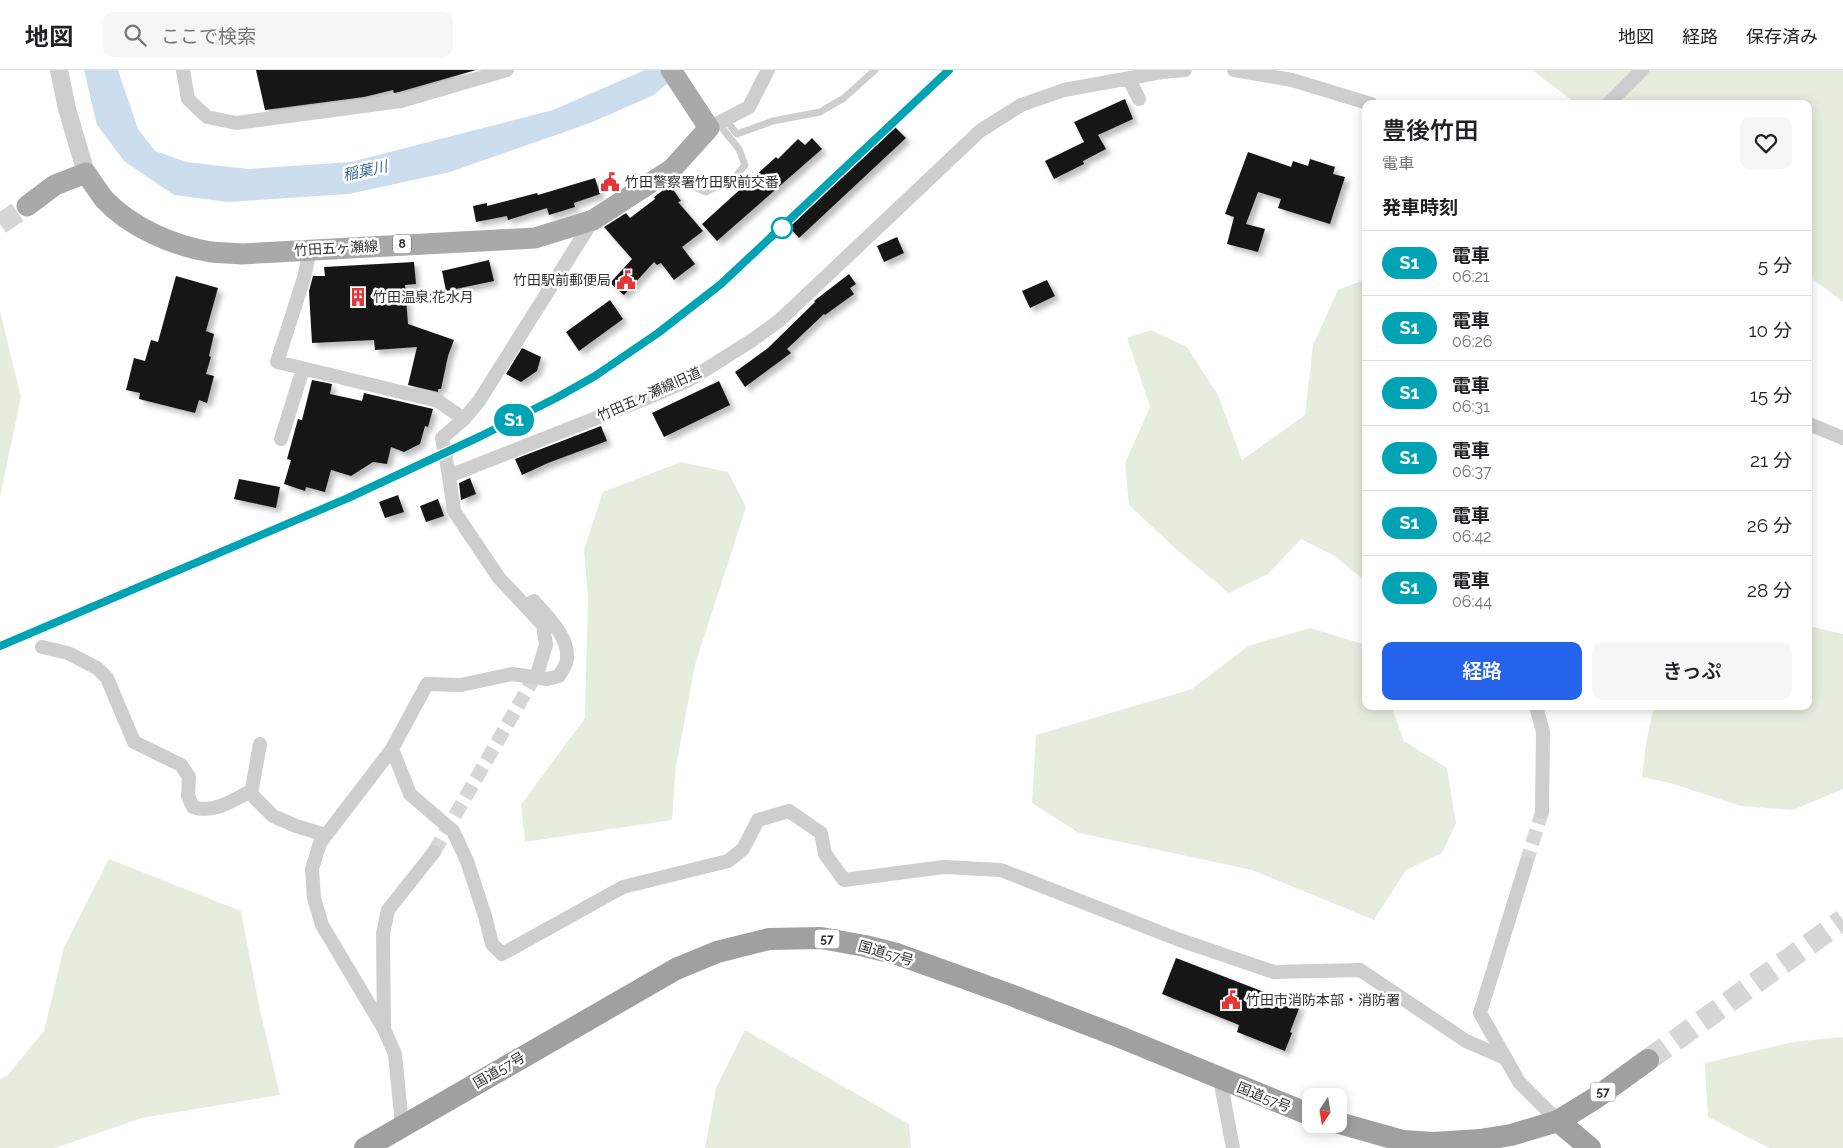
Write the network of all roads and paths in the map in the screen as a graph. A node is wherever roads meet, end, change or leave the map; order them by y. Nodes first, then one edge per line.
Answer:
1 (59, 70) edge
2 (183, 70) edge
3 (671, 70) edge
4 (768, 70) edge
5 (875, 70) edge
6 (1185, 70) edge
7 (1234, 70) edge
8 (1642, 70) edge
9 (498, 71) edge
10 (1129, 79) junction
11 (1139, 99) dead end
12 (1612, 100) edge
13 (1362, 101) edge
14 (717, 123) junction
15 (672, 169) junction
16 (86, 173) junction
17 (27, 206) tunnel mouth
18 (593, 220) junction
19 (310, 249) junction
20 (303, 368) junction
21 (464, 419) junction
22 (1812, 425) edge
23 (1843, 438) edge
24 (281, 439) dead end
25 (449, 476) junction
26 (525, 606) junction
27 (42, 647) dead end
28 (543, 675) junction
29 (1537, 710) edge
30 (260, 744) dead end
31 (392, 749) junction
32 (251, 791) junction
33 (1542, 812) tunnel mouth
34 (326, 835) junction
35 (434, 852) tunnel mouth
36 (1526, 864) tunnel mouth
37 (384, 1028) junction
38 (1505, 1058) junction
39 (1648, 1060) tunnel mouth
40 (1220, 1079) junction
41 (1302, 1111) edge
42 (1558, 1122) junction
43 (1348, 1126) edge
44 (393, 1136) edge
45 (365, 1148) edge
46 (1233, 1148) edge
47 (1590, 1148) edge

1 - 16 street
2 - 9 street
3 - 14 main road
4 - 14 street
5 - 14 lane
6 - 10 street, 竹田五ヶ瀬線旧道
7 - 13 street
8 - 12 street
10 - 11 street
10 - 25 street, 竹田五ヶ瀬線旧道
14 - 15 main road, 竹田五ヶ瀬線 / 8
14 - 15 lane
15 - 18 main road, 竹田五ヶ瀬線 / 8
16 - 17 main road
16 - 19 main road, 竹田五ヶ瀬線 / 8
18 - 19 main road, 竹田五ヶ瀬線 / 8
18 - 21 street
19 - 20 street
20 - 21 street
20 - 24 street
21 - 25 street
22 - 23 street
25 - 26 street
26 - 28 street
26 - 28 street
27 - 32 street
28 - 31 street, bridge
29 - 33 street
30 - 32 street
31 - 34 street
31 - 38 street
32 - 34 street
34 - 37 street
35 - 37 street
36 - 38 street
37 - 44 street
38 - 42 street
39 - 42 highway, 57
40 - 41 highway, 国道57号 / 57
40 - 44 highway, 国道57号 / 57
40 - 46 street
42 - 43 highway, 57
42 - 47 highway
44 - 45 highway, 国道57号 / 57

